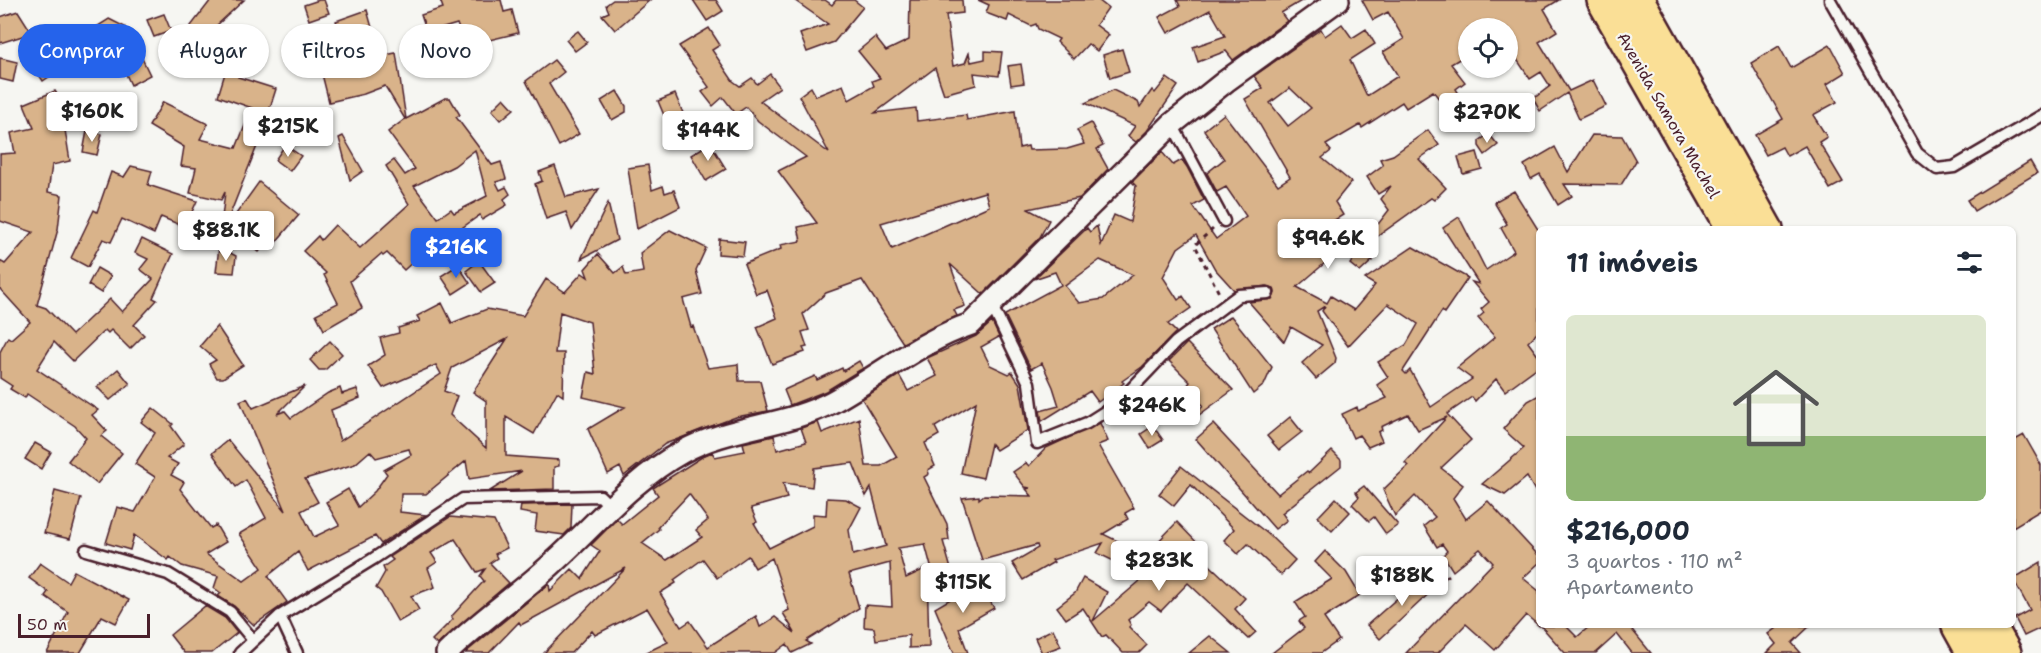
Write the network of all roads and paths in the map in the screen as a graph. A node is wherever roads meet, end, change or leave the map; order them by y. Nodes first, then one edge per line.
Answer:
1 (1338, 0) edge
2 (1604, 0) edge
3 (1830, 0) edge
4 (1640, 1) edge
5 (2041, 116) edge
6 (1172, 124) junction
7 (1224, 221) joint
8 (1733, 226) edge
9 (1764, 226) edge
10 (1268, 293) dead end
11 (1225, 305) junction
12 (992, 306) junction
13 (612, 508) junction
14 (86, 550) dead end
15 (280, 616) junction
16 (1960, 628) edge
17 (1990, 628) edge
18 (253, 640) junction
19 (240, 653) edge
20 (297, 653) edge
21 (447, 653) edge
22 (1974, 653) edge
23 (2004, 653) edge

1 - 6 street
2 - 8 highway, Avenida Samora Machel
3 - 5 lane
4 - 9 highway, Avenida Samora Machel
6 - 7 lane
6 - 12 street
7 - 11 path
10 - 11 lane
11 - 12 lane
12 - 13 street
13 - 15 lane
13 - 21 street
14 - 18 lane
15 - 18 lane
15 - 20 lane
16 - 22 highway
17 - 23 highway
18 - 19 lane

